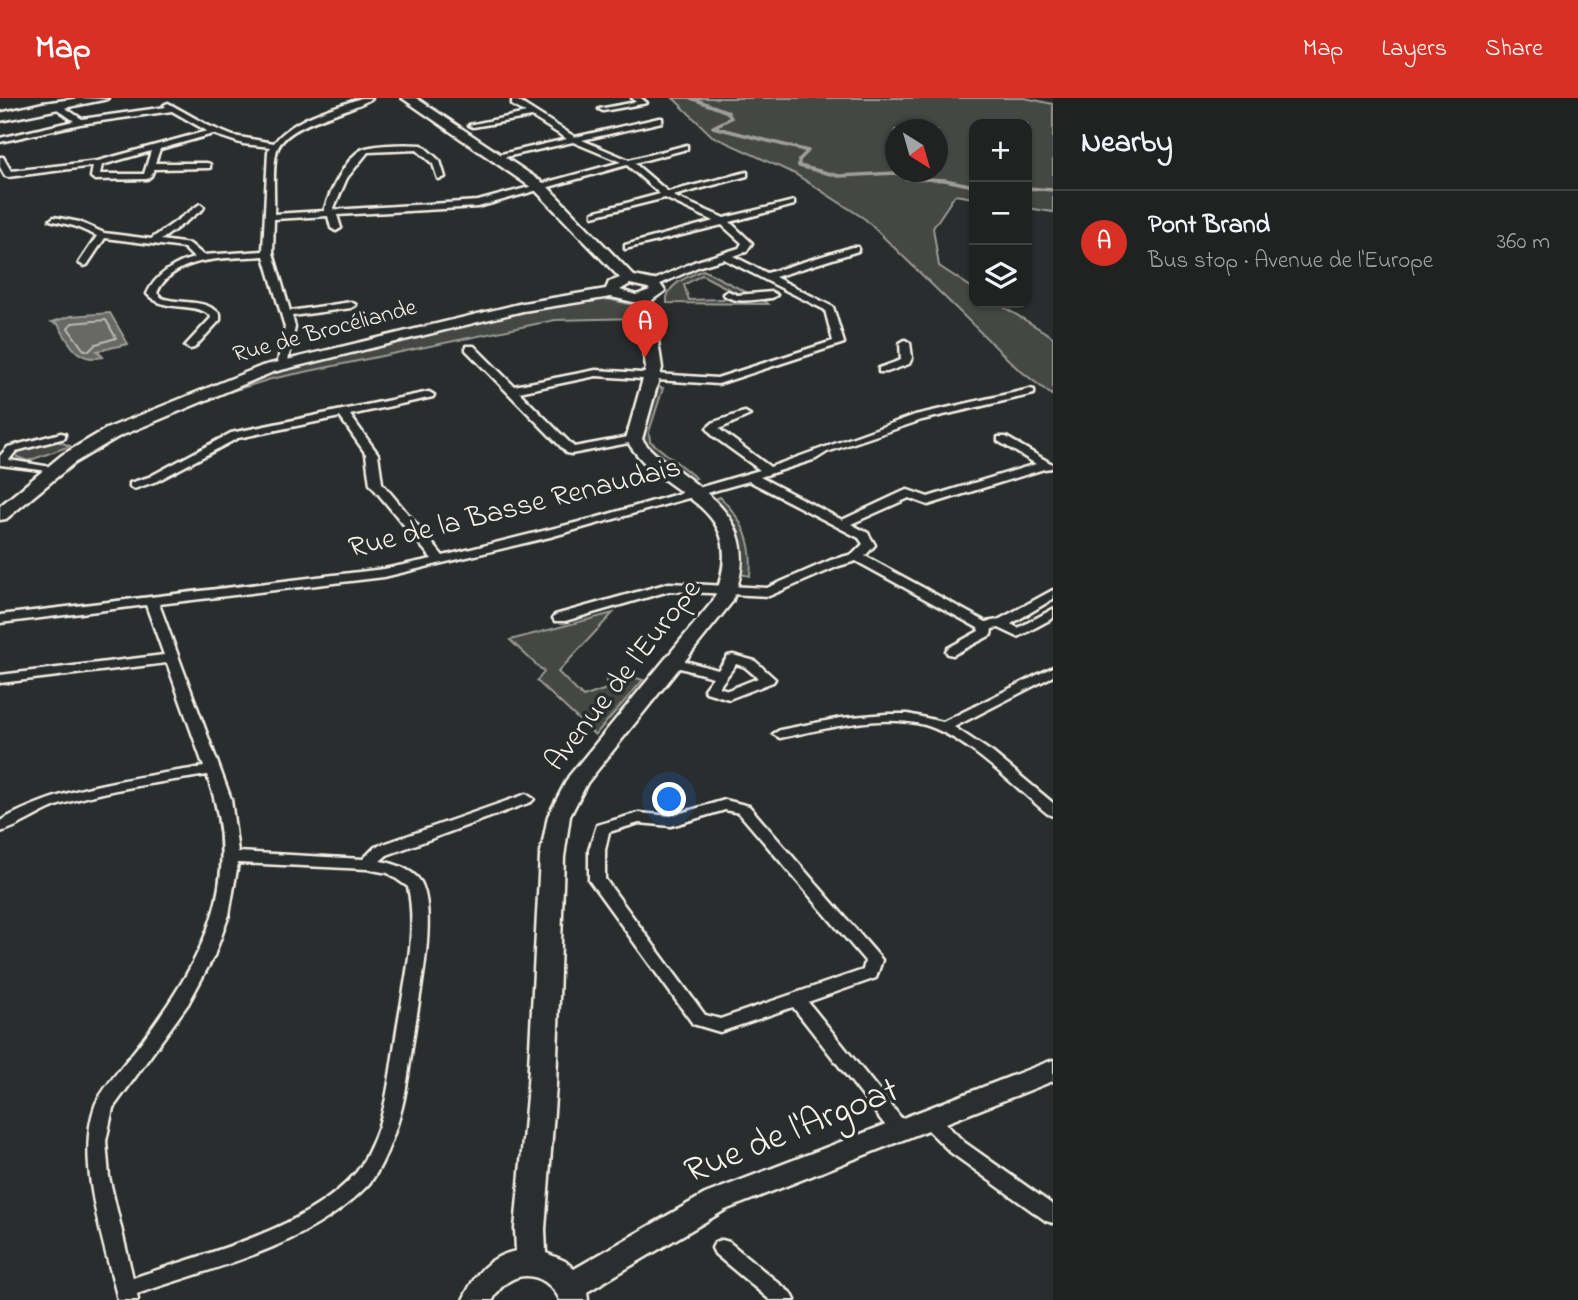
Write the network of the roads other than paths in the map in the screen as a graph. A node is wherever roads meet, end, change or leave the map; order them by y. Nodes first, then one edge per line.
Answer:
1 (103, 98) edge
2 (368, 98) edge
3 (408, 98) edge
4 (636, 98) edge
5 (514, 103) dead end
6 (57, 106) junction
7 (603, 109) dead end
8 (531, 115) junction
9 (2, 117) edge
10 (659, 120) dead end
11 (80, 122) junction
12 (473, 125) dead end
13 (212, 132) junction
14 (0, 140) edge
15 (574, 140) junction
16 (275, 145) junction
17 (684, 147) dead end
18 (156, 148) junction
19 (1, 161) edge
20 (506, 162) junction
21 (628, 162) junction
22 (98, 163) junction
23 (207, 165) dead end
24 (151, 166) junction
25 (744, 174) dead end
26 (442, 177) dead end
27 (540, 187) junction
28 (520, 192) junction
29 (667, 195) junction
30 (791, 203) dead end
31 (200, 207) dead end
32 (560, 208) junction
33 (331, 214) junction
34 (596, 214) dead end
35 (268, 217) junction
36 (54, 220) dead end
37 (724, 222) junction
38 (336, 228) dead end
39 (102, 235) junction
40 (153, 241) junction
41 (628, 247) dead end
42 (855, 250) dead end
43 (268, 253) junction
44 (726, 256) junction
45 (200, 257) junction
46 (84, 262) dead end
47 (767, 276) junction
48 (629, 280) junction
49 (648, 291) junction
50 (613, 292) junction
51 (728, 294) dead end
52 (772, 295) dead end
53 (351, 304) dead end
54 (288, 314) junction
55 (905, 343) dead end
56 (190, 346) dead end
57 (470, 348) dead end
58 (285, 364) junction
59 (883, 370) dead end
60 (652, 377) junction
61 (512, 390) junction
62 (1030, 392) dead end
63 (429, 395) dead end
64 (343, 413) junction
65 (745, 415) dead end
66 (61, 436) dead end
67 (634, 439) junction
68 (1002, 439) dead end
69 (0, 462) edge
70 (1049, 466) edge
71 (53, 470) junction
72 (769, 471) junction
73 (751, 477) junction
74 (134, 485) dead end
75 (696, 493) junction
76 (0, 515) edge
77 (842, 524) junction
78 (857, 557) junction
79 (440, 560) junction
80 (730, 588) junction
81 (1053, 594) edge
82 (151, 601) junction
83 (1053, 613) edge
84 (560, 618) dead end
85 (0, 619) edge
86 (1001, 624) junction
87 (984, 626) junction
88 (953, 651) dead end
89 (172, 658) junction
90 (674, 662) junction
91 (1053, 671) edge
92 (721, 675) dead end
93 (0, 679) edge
94 (944, 727) junction
95 (780, 734) dead end
96 (211, 770) junction
97 (526, 799) dead end
98 (1053, 811) edge
99 (0, 827) edge
100 (231, 857) junction
101 (367, 864) junction
102 (796, 999) junction
103 (1053, 1070) edge
104 (928, 1118) junction
105 (899, 1129) junction
106 (1053, 1215) edge
107 (722, 1248) dead end
108 (532, 1262) junction
109 (572, 1293) edge
110 (127, 1294) edge
111 (478, 1300) edge
112 (785, 1300) edge

1 - 6 street
2 - 16 street
3 - 20 street
4 - 7 street
5 - 8 street
6 - 9 street
6 - 11 street
8 - 12 street
8 - 15 street
10 - 15 street
11 - 13 street
11 - 14 street
13 - 16 street
13 - 18 street
15 - 20 street
15 - 21 street
16 - 35 street
17 - 21 street
18 - 22 street
18 - 24 street
19 - 22 street
20 - 27 street
20 - 28 street
21 - 27 street
21 - 29 street
22 - 24 street
23 - 24 street
25 - 29 street
26 - 33 street
27 - 28 street
27 - 32 street
28 - 32 street
28 - 33 street
29 - 34 street
29 - 37 street
30 - 37 street
31 - 40 street
32 - 48 street
33 - 35 street
33 - 38 street
35 - 43 street
36 - 39 street
37 - 41 street
37 - 44 street
39 - 40 street
39 - 46 street
40 - 45 street
42 - 47 street
43 - 45 street
43 - 54 street
44 - 47 street
44 - 49 street
45 - 56 street
47 - 60 street
48 - 49 street
48 - 50 street
49 - 50 street
49 - 60 street
50 - 58 street, Rue de Brocéliande
51 - 52 street
53 - 54 street
54 - 58 street
55 - 59 street
57 - 61 street
58 - 71 street, Rue de Brocéliande
60 - 61 street
60 - 67 street
61 - 67 street
62 - 72 street, Rue de la Basse Renaudais
63 - 64 street
64 - 74 street
64 - 79 street
65 - 72 street
66 - 69 street
67 - 75 street, Avenue de l'Europe
68 - 70 street
69 - 71 street
70 - 77 street
71 - 76 street, Rue de Brocéliande
72 - 73 street, Rue de la Basse Renaudais
73 - 75 street, Rue de la Basse Renaudais
73 - 77 street
75 - 79 street, Rue de la Basse Renaudais
75 - 80 street, Avenue de l'Europe
77 - 78 street
78 - 80 street
78 - 87 street
79 - 82 street, Rue de la Basse Renaudais
80 - 84 street
80 - 90 street, Avenue de l'Europe
81 - 86 street
82 - 85 street, Rue de la Basse Renaudais
82 - 89 street
83 - 86 street
86 - 87 street
87 - 88 street
89 - 93 street
89 - 96 street
90 - 92 street
90 - 108 street, Avenue de l'Europe
91 - 94 street
94 - 95 street
94 - 98 street
96 - 99 street
96 - 100 street
97 - 101 street
100 - 101 street
100 - 110 street
101 - 110 street
102 - 102 street
102 - 105 street
103 - 104 street, Rue de l'Argoat
104 - 105 street, Rue de l'Argoat
104 - 106 street
105 - 109 street, Rue de l'Argoat
107 - 112 street
108 - 109 street
108 - 111 street

